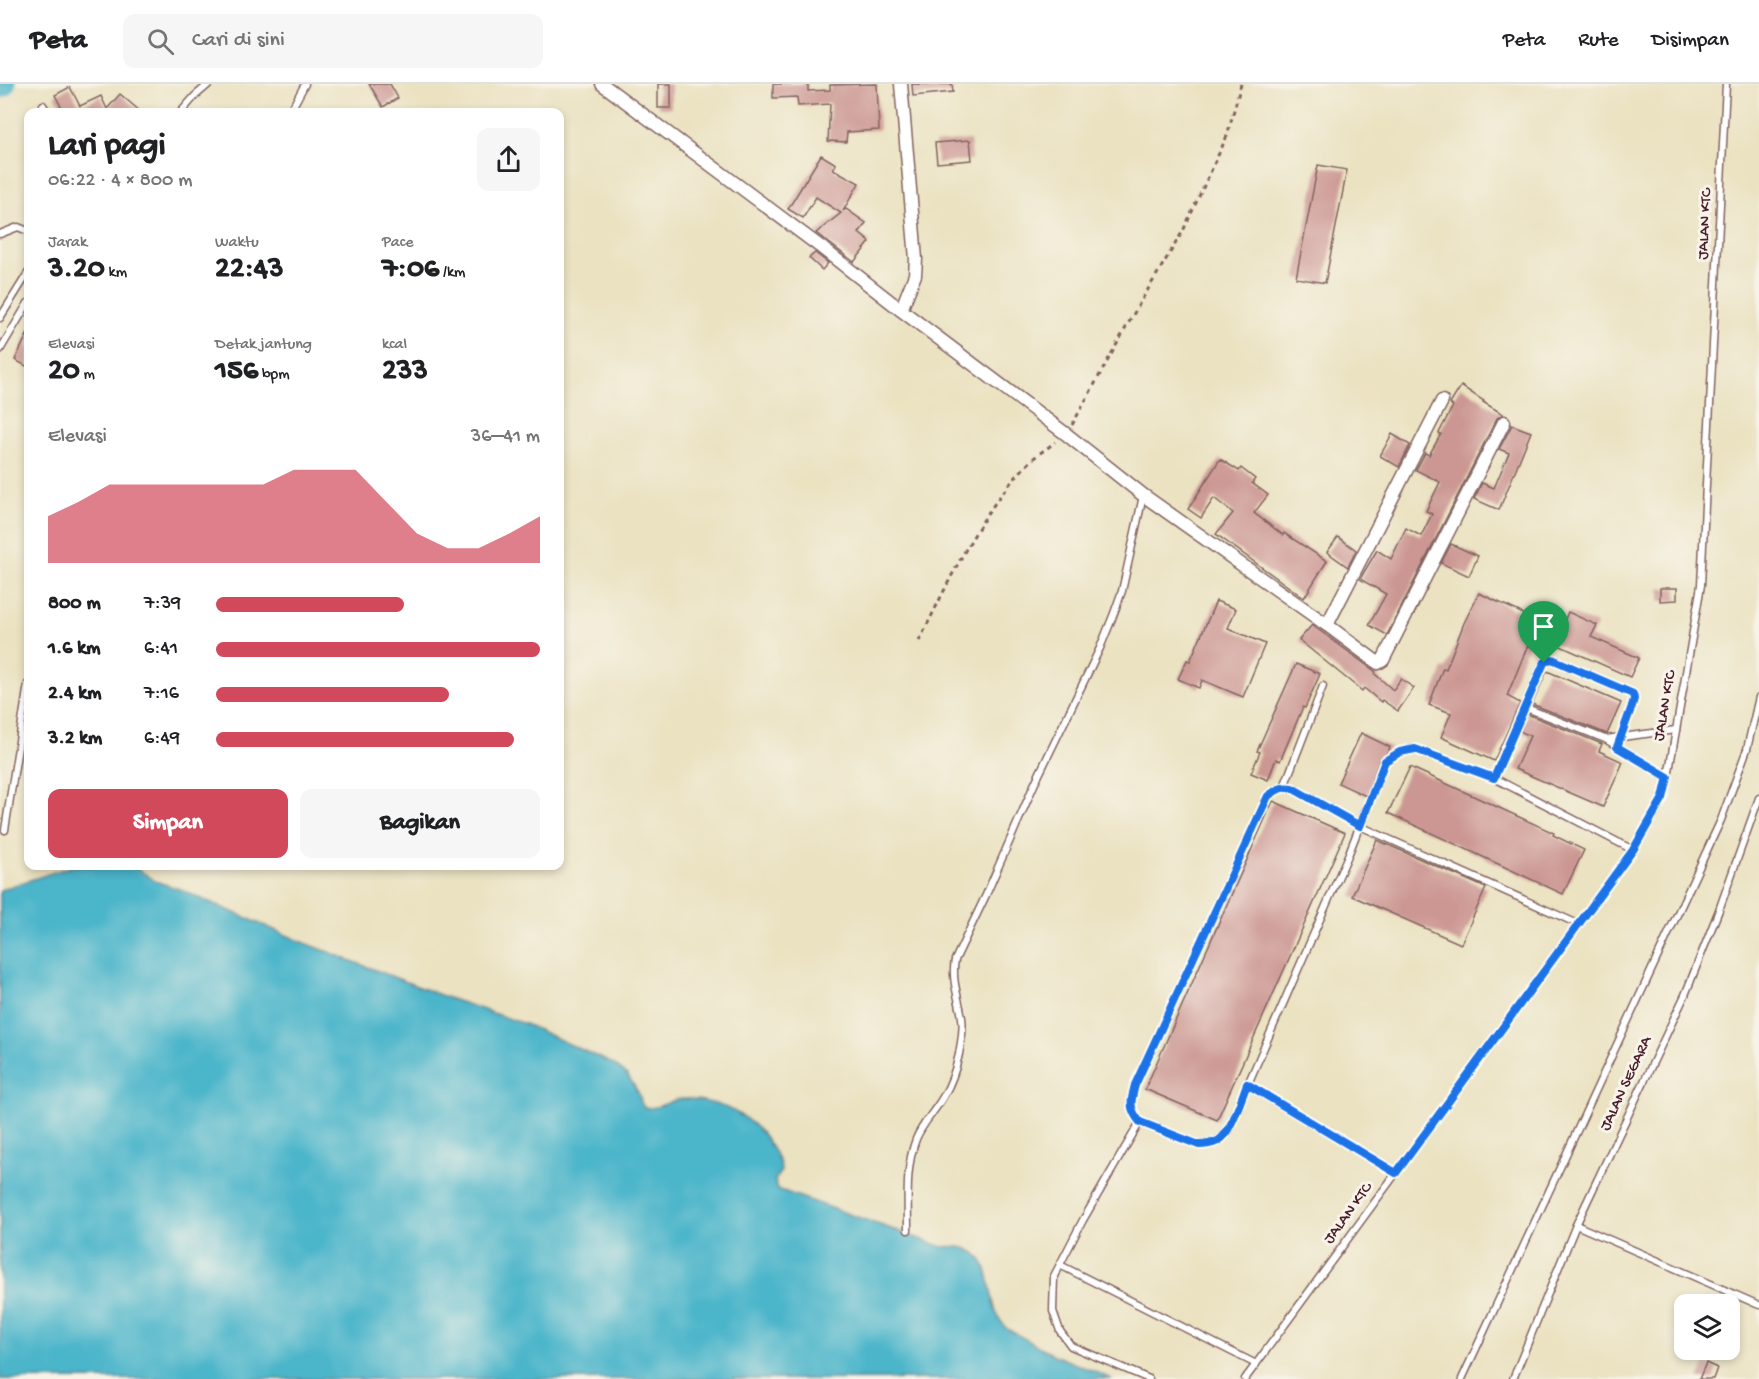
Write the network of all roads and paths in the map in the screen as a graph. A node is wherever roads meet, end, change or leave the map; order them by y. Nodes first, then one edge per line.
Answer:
1 (209, 84) edge
2 (305, 84) edge
3 (602, 84) edge
4 (901, 84) edge
5 (1241, 84) edge
6 (1726, 84) edge
7 (43, 105) dead end
8 (45, 108) edge
9 (184, 108) edge
10 (292, 108) edge
11 (24, 229) edge
12 (0, 234) edge
13 (24, 279) edge
14 (24, 310) edge
15 (901, 310) junction
16 (0, 318) edge
17 (0, 350) edge
18 (1442, 401) dead end
19 (1504, 422) dead end
20 (1066, 434) junction
21 (1143, 495) junction
22 (1327, 625) junction
23 (919, 641) dead end
24 (1323, 686) dead end
25 (1759, 697) edge
26 (1524, 707) junction
27 (24, 710) edge
28 (1676, 730) junction
29 (1621, 737) junction
30 (1605, 739) junction
31 (1617, 747) junction
32 (1668, 777) junction
33 (1494, 778) junction
34 (1284, 787) junction
35 (1759, 798) edge
36 (1360, 826) junction
37 (5, 831) dead end
38 (1633, 850) junction
39 (1578, 924) junction
40 (1247, 1084) junction
41 (1140, 1122) junction
42 (1396, 1173) junction
43 (1576, 1225) junction
44 (908, 1230) dead end
45 (1060, 1265) junction
46 (1759, 1305) edge
47 (1256, 1364) junction
48 (1149, 1379) edge
49 (1245, 1379) edge
50 (1462, 1379) edge
51 (1513, 1379) edge

1 - 9 lane
2 - 10 lane
3 - 15 street
4 - 15 street
5 - 20 path
6 - 28 lane, JALAN KTC
7 - 8 lane
11 - 12 lane
13 - 16 lane
14 - 17 lane
15 - 20 street
18 - 22 street
19 - 22 street
20 - 21 street
20 - 23 path
21 - 22 street
21 - 44 lane
24 - 34 lane
25 - 50 lane
26 - 29 lane
26 - 30 lane
26 - 33 lane
27 - 37 lane
28 - 29 lane
28 - 32 lane, JALAN KTC
29 - 30 lane
29 - 31 lane
30 - 31 lane
31 - 32 lane
32 - 38 lane, JALAN KTC
33 - 36 lane
33 - 38 lane
34 - 36 lane
34 - 41 lane
35 - 43 lane, JALAN SEGARA
36 - 39 lane
36 - 40 lane
38 - 39 lane, JALAN KTC
39 - 42 lane, JALAN KTC
40 - 41 lane
40 - 42 lane
41 - 45 lane
42 - 47 lane, JALAN KTC
43 - 46 lane
43 - 51 lane, JALAN SEGARA
45 - 47 lane
45 - 48 lane
47 - 49 lane, JALAN KTC

